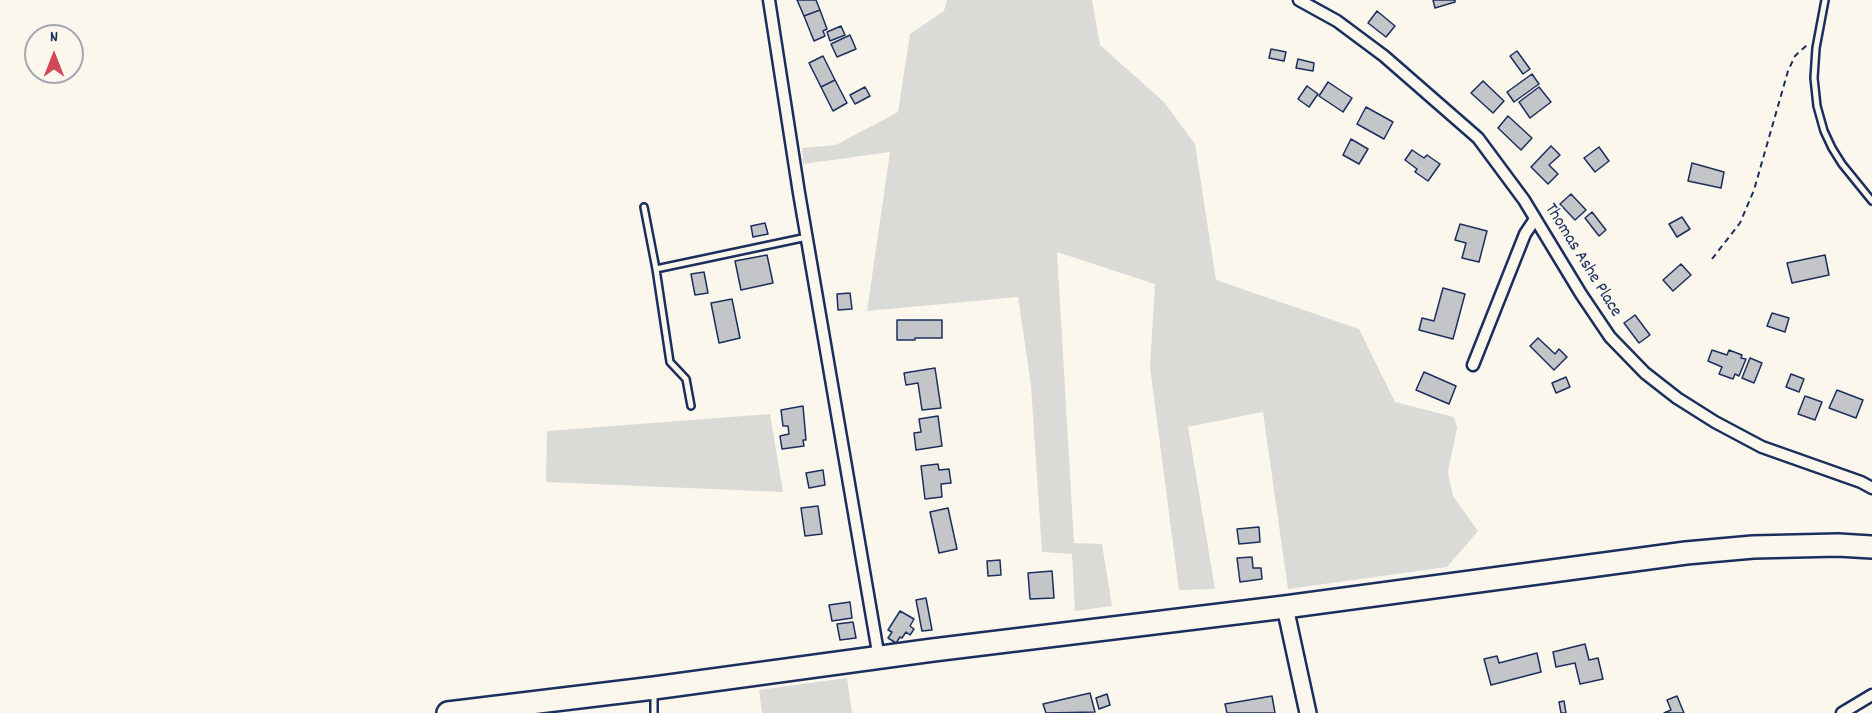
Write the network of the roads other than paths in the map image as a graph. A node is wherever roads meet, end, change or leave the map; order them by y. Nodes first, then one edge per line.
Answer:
1 (769, 0) edge
2 (1299, 0) edge
3 (1825, 0) edge
4 (1872, 201) edge
5 (644, 207) dead end
6 (1535, 219) junction
7 (807, 237) junction
8 (656, 269) junction
9 (1473, 365) dead end
10 (691, 406) dead end
11 (1872, 488) edge
12 (1872, 547) edge
13 (1285, 607) junction
14 (879, 658) junction
15 (654, 688) junction
16 (1872, 695) edge
17 (448, 713) edge
18 (654, 713) edge
19 (1308, 713) edge
20 (1842, 713) edge

1 - 7 street
2 - 6 street, Thomas Ashe Place
3 - 4 lane
5 - 8 lane
6 - 9 street
6 - 11 street, Thomas Ashe Place
7 - 8 lane
7 - 14 street
8 - 10 lane
12 - 13 highway
13 - 14 highway
13 - 19 street
14 - 15 highway
15 - 17 highway
15 - 18 lane
16 - 20 street

